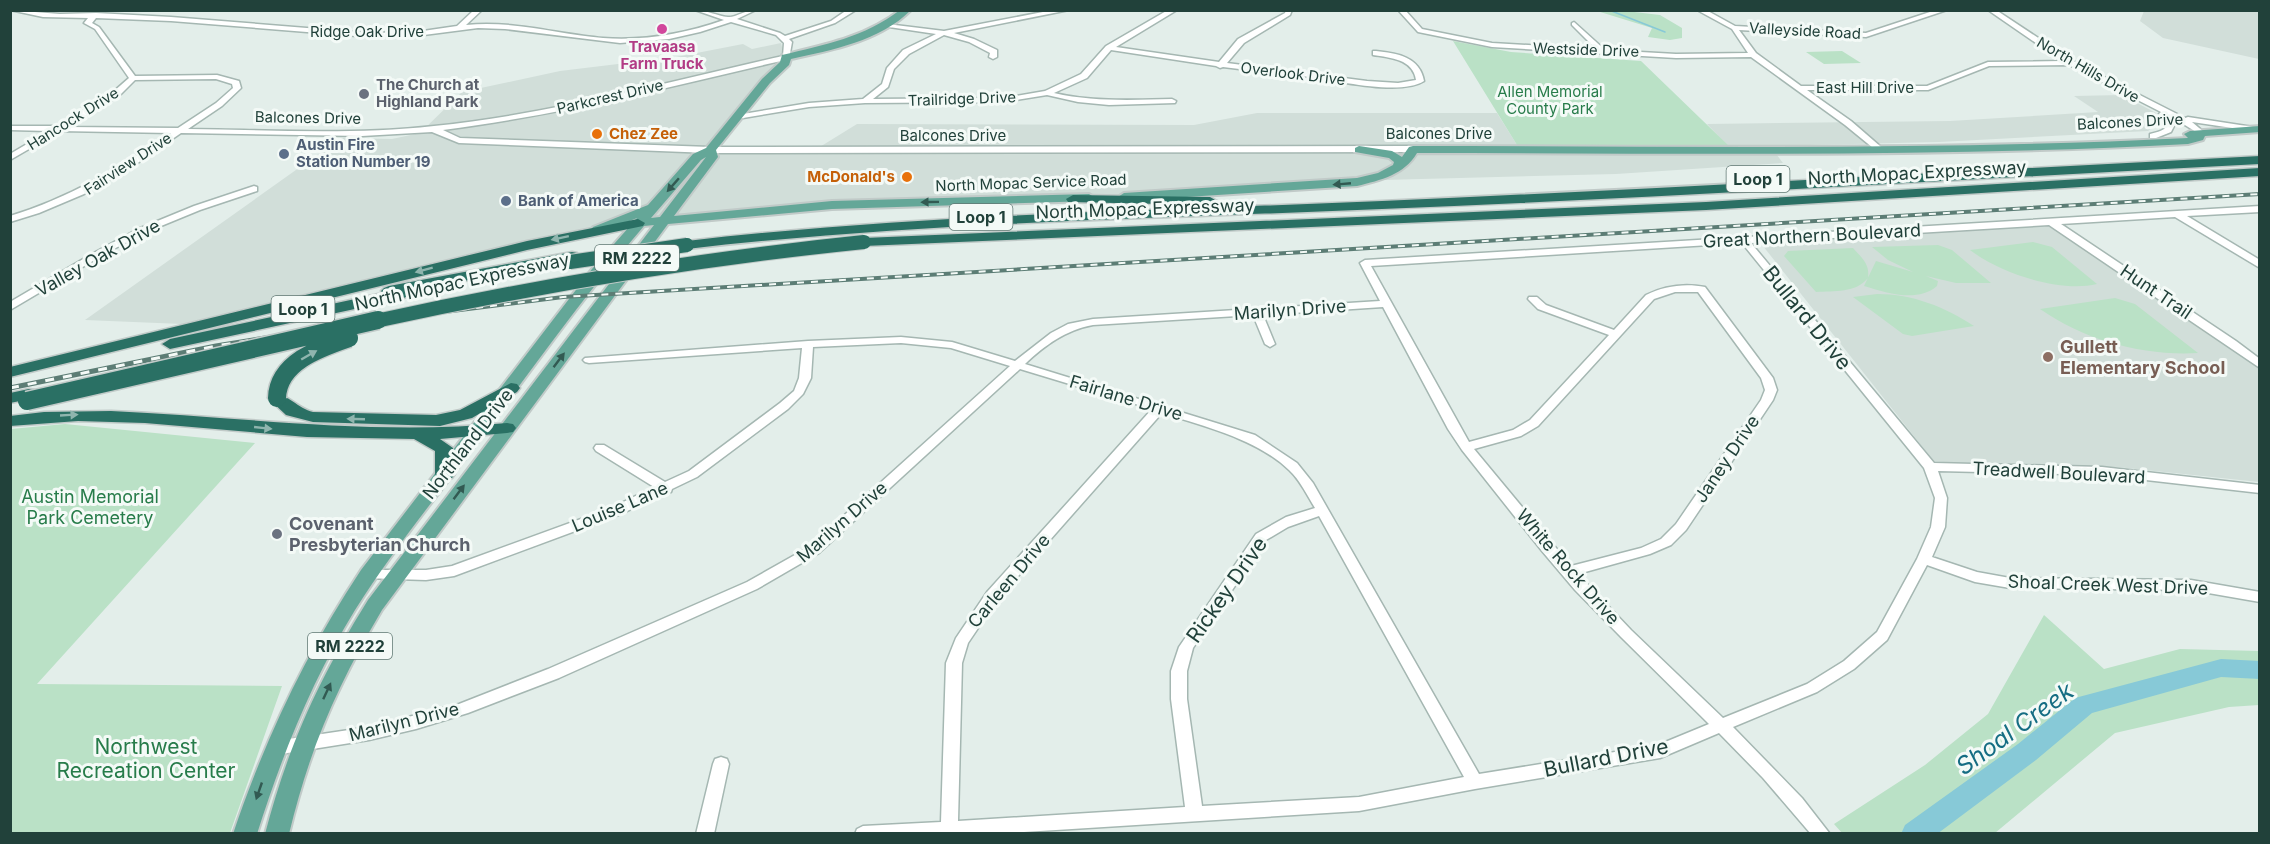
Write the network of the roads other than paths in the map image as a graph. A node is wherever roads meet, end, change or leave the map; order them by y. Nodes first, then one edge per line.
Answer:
1 (11, 10) edge
2 (195, 10) edge
3 (480, 10) edge
4 (698, 10) edge
5 (753, 10) edge
6 (854, 10) edge
7 (908, 10) edge
8 (1066, 10) edge
9 (1174, 10) edge
10 (1289, 10) edge
11 (1401, 10) edge
12 (1700, 10) edge
13 (1944, 10) edge
14 (1990, 10) edge
15 (96, 15) junction
16 (191, 20) junction
17 (731, 20) junction
18 (1574, 24) dead end
19 (889, 25) junction
20 (460, 27) junction
21 (1734, 28) junction
22 (943, 33) junction
23 (785, 38) junction
24 (832, 47) junction
25 (1109, 48) junction
26 (1602, 51) junction
27 (1376, 53) dead end
28 (1753, 56) junction
29 (786, 57) junction
30 (993, 57) dead end
31 (2070, 63) junction
32 (1220, 66) junction
33 (133, 78) junction
34 (763, 86) junction
35 (1799, 88) junction
36 (1047, 93) junction
37 (865, 101) junction
38 (1172, 101) dead end
39 (2155, 108) junction
40 (737, 117) junction
41 (473, 125) junction
42 (10, 128) edge
43 (433, 129) junction
44 (2259, 129) edge
45 (57, 130) junction
46 (178, 132) junction
47 (2201, 133) junction
48 (362, 134) junction
49 (2153, 136) junction
50 (459, 140) junction
51 (483, 141) junction
52 (2259, 147) edge
53 (1413, 149) junction
54 (1878, 149) junction
55 (1898, 149) junction
56 (710, 150) junction
57 (1359, 150) junction
58 (2259, 154) edge
59 (10, 158) edge
60 (2160, 159) junction
61 (2259, 160) edge
62 (2259, 167) edge
63 (1398, 168) junction
64 (2259, 172) edge
65 (2094, 177) junction
66 (254, 189) dead end
67 (1950, 192) junction
68 (1463, 194) junction
69 (1073, 199) junction
70 (1275, 202) junction
71 (655, 204) junction
72 (676, 204) junction
73 (1307, 208) junction
74 (2259, 209) edge
75 (2177, 214) junction
76 (701, 216) junction
77 (1289, 218) junction
78 (10, 219) edge
79 (1434, 219) junction
80 (665, 220) junction
81 (2052, 222) junction
82 (639, 223) junction
83 (598, 230) junction
84 (864, 239) junction
85 (1744, 240) junction
86 (687, 242) junction
87 (572, 259) junction
88 (1365, 263) joint
89 (2259, 265) edge
90 (1533, 299) dead end
91 (474, 300) junction
92 (1386, 304) junction
93 (10, 307) edge
94 (1257, 313) junction
95 (1616, 334) junction
96 (808, 344) junction
97 (1270, 344) dead end
98 (589, 360) dead end
99 (2259, 364) edge
100 (1017, 365) junction
101 (34, 367) junction
102 (10, 372) edge
103 (10, 379) edge
104 (511, 388) junction
105 (19, 400) edge
106 (1160, 408) junction
107 (10, 421) edge
108 (435, 421) junction
109 (482, 427) junction
110 (507, 428) junction
111 (414, 433) junction
112 (1466, 447) junction
113 (600, 448) dead end
114 (1930, 467) junction
115 (445, 474) junction
116 (666, 489) junction
117 (2259, 489) edge
118 (1323, 511) junction
119 (1924, 560) junction
120 (1568, 572) junction
121 (368, 575) junction
122 (396, 576) junction
123 (2259, 597) edge
124 (1722, 726) junction
125 (305, 745) junction
126 (274, 748) junction
127 (721, 764) dead end
128 (1475, 782) junction
129 (1194, 813) junction
130 (948, 828) junction
131 (245, 834) edge
132 (277, 834) edge
133 (705, 834) edge
134 (863, 834) edge
135 (1822, 834) edge

1 - 15 street, Ridge Oak Drive
2 - 16 street
3 - 20 street
4 - 17 street
5 - 17 street, Ridge Oak Drive
6 - 23 street
7 - 19 main road, RM 2222
8 - 22 street
9 - 25 street, Trailridge Drive
10 - 32 street
11 - 26 street, Westside Drive
12 - 21 street
13 - 21 street, Valleyside Road
14 - 31 street, North Hills Drive
15 - 16 street, Ridge Oak Drive
15 - 33 street
16 - 20 street, Ridge Oak Drive
17 - 20 street, Ridge Oak Drive
17 - 23 street
18 - 26 street
19 - 22 street
19 - 24 main road, RM 2222
21 - 28 street
22 - 30 street
22 - 37 street
23 - 29 street
24 - 29 main road, RM 2222
24 - 34 main road, RM 2222
25 - 32 street, Overlook Drive
25 - 36 street, Trailridge Drive
26 - 28 street, Westside Drive
27 - 32 street, Overlook Drive
28 - 35 street
29 - 34 main road, Northland Drive / RM 2222
29 - 41 street, Parkcrest Drive
31 - 35 street, East Hill Drive
31 - 39 street, North Hills Drive
33 - 45 street, Hancock Drive
33 - 46 street, Fairview Drive
34 - 40 main road, Northland Drive / RM 2222
35 - 54 street
36 - 37 street, Trailridge Drive
36 - 38 street
37 - 40 street, Trailridge Drive
39 - 44 street
39 - 47 street, North Hills Drive
39 - 49 street, North Hills Drive
40 - 56 main road, Northland Drive / RM 2222
41 - 43 street, Parkcrest Drive
41 - 51 street
42 - 45 street, Balcones Drive
43 - 48 street, Balcones Drive
43 - 50 street, Balcones Drive
44 - 47 main road
45 - 46 street, Balcones Drive
45 - 59 street, Hancock Drive
46 - 48 street, Balcones Drive
46 - 78 street, Fairview Drive
47 - 49 main road, Balcones Drive
47 - 55 main road, Balcones Drive
48 - 50 street
49 - 55 main road, Balcones Drive
50 - 51 street, Balcones Drive
51 - 56 street, Balcones Drive
52 - 60 highway
53 - 54 main road, Balcones Drive
53 - 57 street, Balcones Drive
53 - 63 main road, North Mopac Service Road
54 - 55 main road, Balcones Drive
56 - 57 street, Balcones Drive
56 -> 71 main road, Northland Drive / RM 2222
56 - 72 main road, Northland Drive / RM 2222
57 - 63 main road
58 - 60 highway, North Mopac Expressway / Loop 1
60 - 68 highway, North Mopac Expressway / Loop 1
61 - 73 highway
62 - 65 highway
63 -> 69 main road, North Mopac Service Road
64 - 67 highway, North Mopac Expressway / Loop 1
65 - 67 highway
65 - 77 highway
66 - 93 street, Valley Oak Drive
67 - 79 highway, North Mopac Expressway / Loop 1
68 - 70 highway, North Mopac Expressway / Loop 1
68 - 73 highway
69 - 70 highway
69 -> 76 main road, North Mopac Service Road
70 - 86 highway, North Mopac Expressway / Loop 1
71 - 82 main road, Northland Drive / RM 2222
71 - 83 main road
72 - 76 main road
72 - 80 main road, Northland Drive / RM 2222
73 - 86 highway
74 - 75 street, Great Northern Boulevard
75 - 81 street, Great Northern Boulevard
75 - 89 street
76 - 80 main road, North Mopac Service Road
77 - 79 highway
77 - 84 highway
79 - 84 highway, North Mopac Expressway / Loop 1
80 - 82 main road, North Mopac Service Road
110 -> 80 main road, Northland Drive / RM 2222
81 - 85 street, Great Northern Boulevard
81 - 99 street, Hunt Trail
82 - 83 highway
82 - 104 main road, Northland Drive / RM 2222
83 -> 101 highway
84 - 91 highway, North Mopac Expressway / Loop 1, bridge
84 - 105 highway, bridge
85 - 88 street, Great Northern Boulevard
85 - 114 street, Bullard Drive
86 - 87 highway, bridge
87 - 101 highway, North Mopac Expressway / Loop 1
87 - 103 highway
88 - 92 street, White Rock Drive
90 - 95 street
91 - 105 highway, North Mopac Expressway / Loop 1, bridge
108 -> 91 highway, bridge
92 - 94 street, Marilyn Drive
92 - 112 street, White Rock Drive
94 - 97 street
94 - 100 street, Marilyn Drive
95 - 112 street
95 - 120 street, Janey Drive
96 - 98 street, Fairlane Drive
96 - 100 street, Fairlane Drive
96 - 116 street, Louise Lane
100 - 106 street, Fairlane Drive
100 - 125 street, Marilyn Drive
101 - 102 highway, North Mopac Expressway / Loop 1
104 - 108 highway
104 - 109 main road, Northland Drive / RM 2222
106 - 118 street, Fairlane Drive
106 - 130 street, Carleen Drive
107 -> 111 highway
108 - 109 highway
109 - 110 highway
109 - 111 highway
109 - 115 main road, Northland Drive / RM 2222
122 -> 110 main road, Northland Drive / RM 2222
111 - 115 highway
112 - 120 street, White Rock Drive
113 - 116 street
114 - 117 street, Treadwell Boulevard
114 - 119 street, Bullard Drive
115 - 121 main road, Northland Drive / RM 2222
116 - 122 street, Louise Lane
118 - 128 street, Fairlane Drive
118 - 129 street, Rickey Drive
119 - 123 street, Shoal Creek West Drive
119 - 124 street, Bullard Drive
120 - 124 street, White Rock Drive
121 - 122 street, Louise Lane
121 - 126 main road, Northland Drive / RM 2222
125 -> 122 main road, Northland Drive / RM 2222
124 - 128 street, Bullard Drive
124 - 135 street, White Rock Drive
125 - 126 street, Marilyn Drive
125 - 132 main road, Northland Drive / RM 2222
126 -> 131 main road, Northland Drive / RM 2222
127 - 133 street
128 - 129 street, Bullard Drive
129 - 130 street, Bullard Drive
130 - 134 street, Bullard Drive

